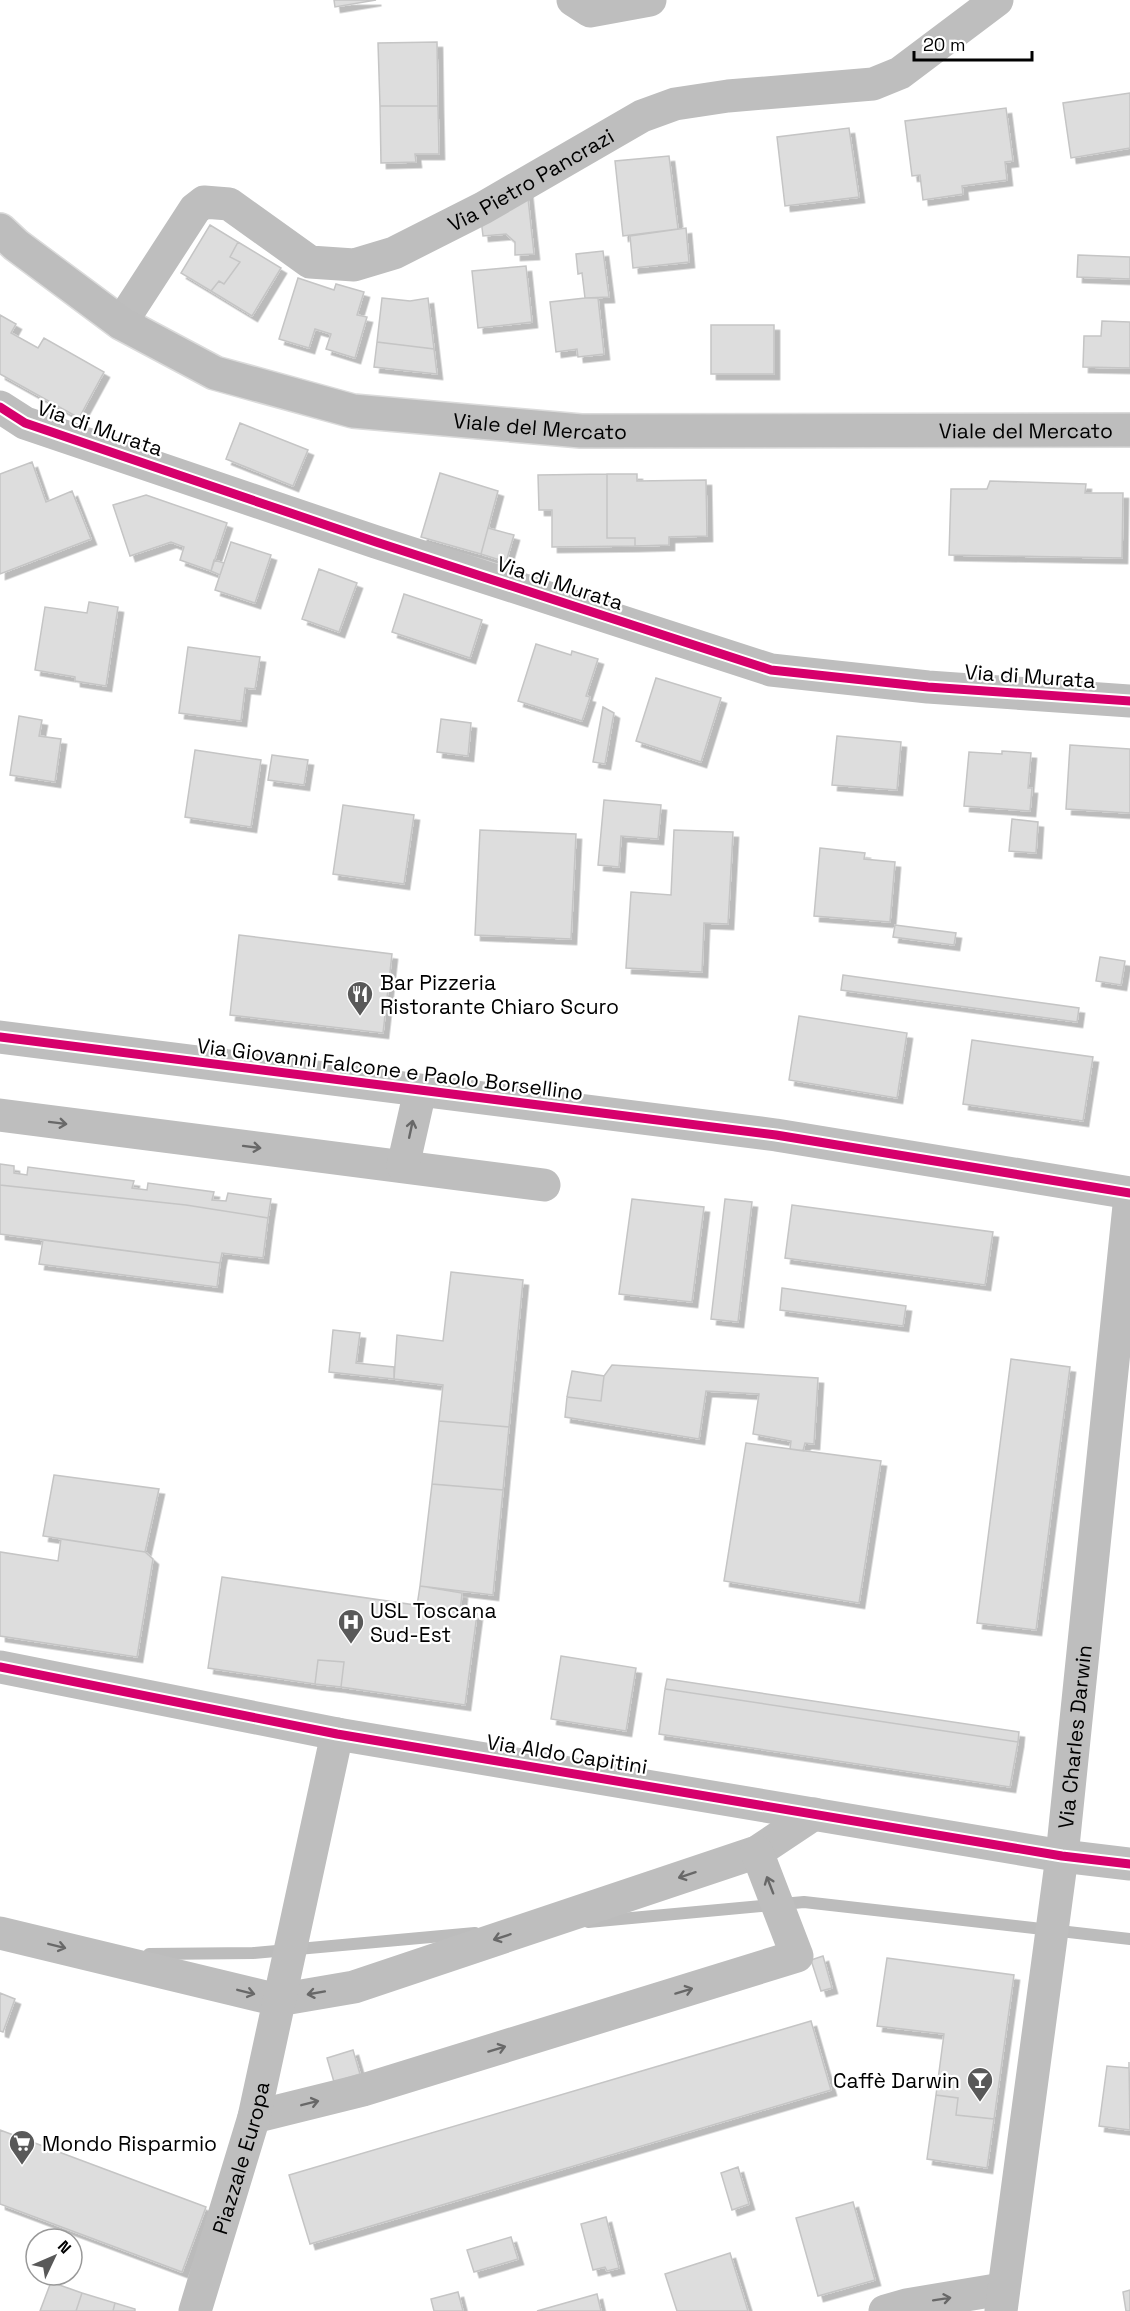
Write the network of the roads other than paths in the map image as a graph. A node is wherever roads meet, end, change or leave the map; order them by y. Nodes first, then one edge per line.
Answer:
1 (573, 0) edge
2 (650, 0) edge
3 (998, 0) edge
4 (0, 230) edge
5 (121, 323) junction
6 (0, 407) edge
7 (1130, 430) edge
8 (1130, 701) edge
9 (0, 1037) edge
10 (420, 1091) junction
11 (0, 1115) edge
12 (403, 1166) junction
13 (544, 1185) dead end
14 (1130, 1195) edge
15 (0, 1667) edge
16 (337, 1734) junction
17 (814, 1814) junction
18 (757, 1852) junction
19 (1062, 1856) junction
20 (1130, 1864) edge
21 (0, 1932) edge
22 (278, 2000) junction
23 (254, 2117) junction
24 (1001, 2300) edge
25 (195, 2311) edge
26 (885, 2311) edge

1 - 2 street
3 - 5 street, Via Pietro Pancrazi
4 - 5 main road, Viale del Mercato
5 - 7 main road, Viale del Mercato
6 - 8 street, Via di Murata
9 - 10 street, Via Giovanni Falcone e Paolo Borsellino
12 -> 10 street, Via Giovanni Falcone e Paolo Borsellino
10 - 14 street, Via Giovanni Falcone e Paolo Borsellino
11 -> 12 street
12 - 13 street
14 - 19 street, Via Charles Darwin
15 - 16 street, Via Aldo Capitini
16 - 17 street, Via Aldo Capitini
16 - 22 street, Piazzale Europa
17 - 18 street
17 - 19 street, Via Aldo Capitini
18 -> 22 street
23 -> 18 street
19 - 20 street, Via Aldo Capitini
19 - 24 street, Via Charles Darwin
21 -> 22 street
22 - 23 street, Piazzale Europa
23 - 25 street, Piazzale Europa
26 -> 24 street

